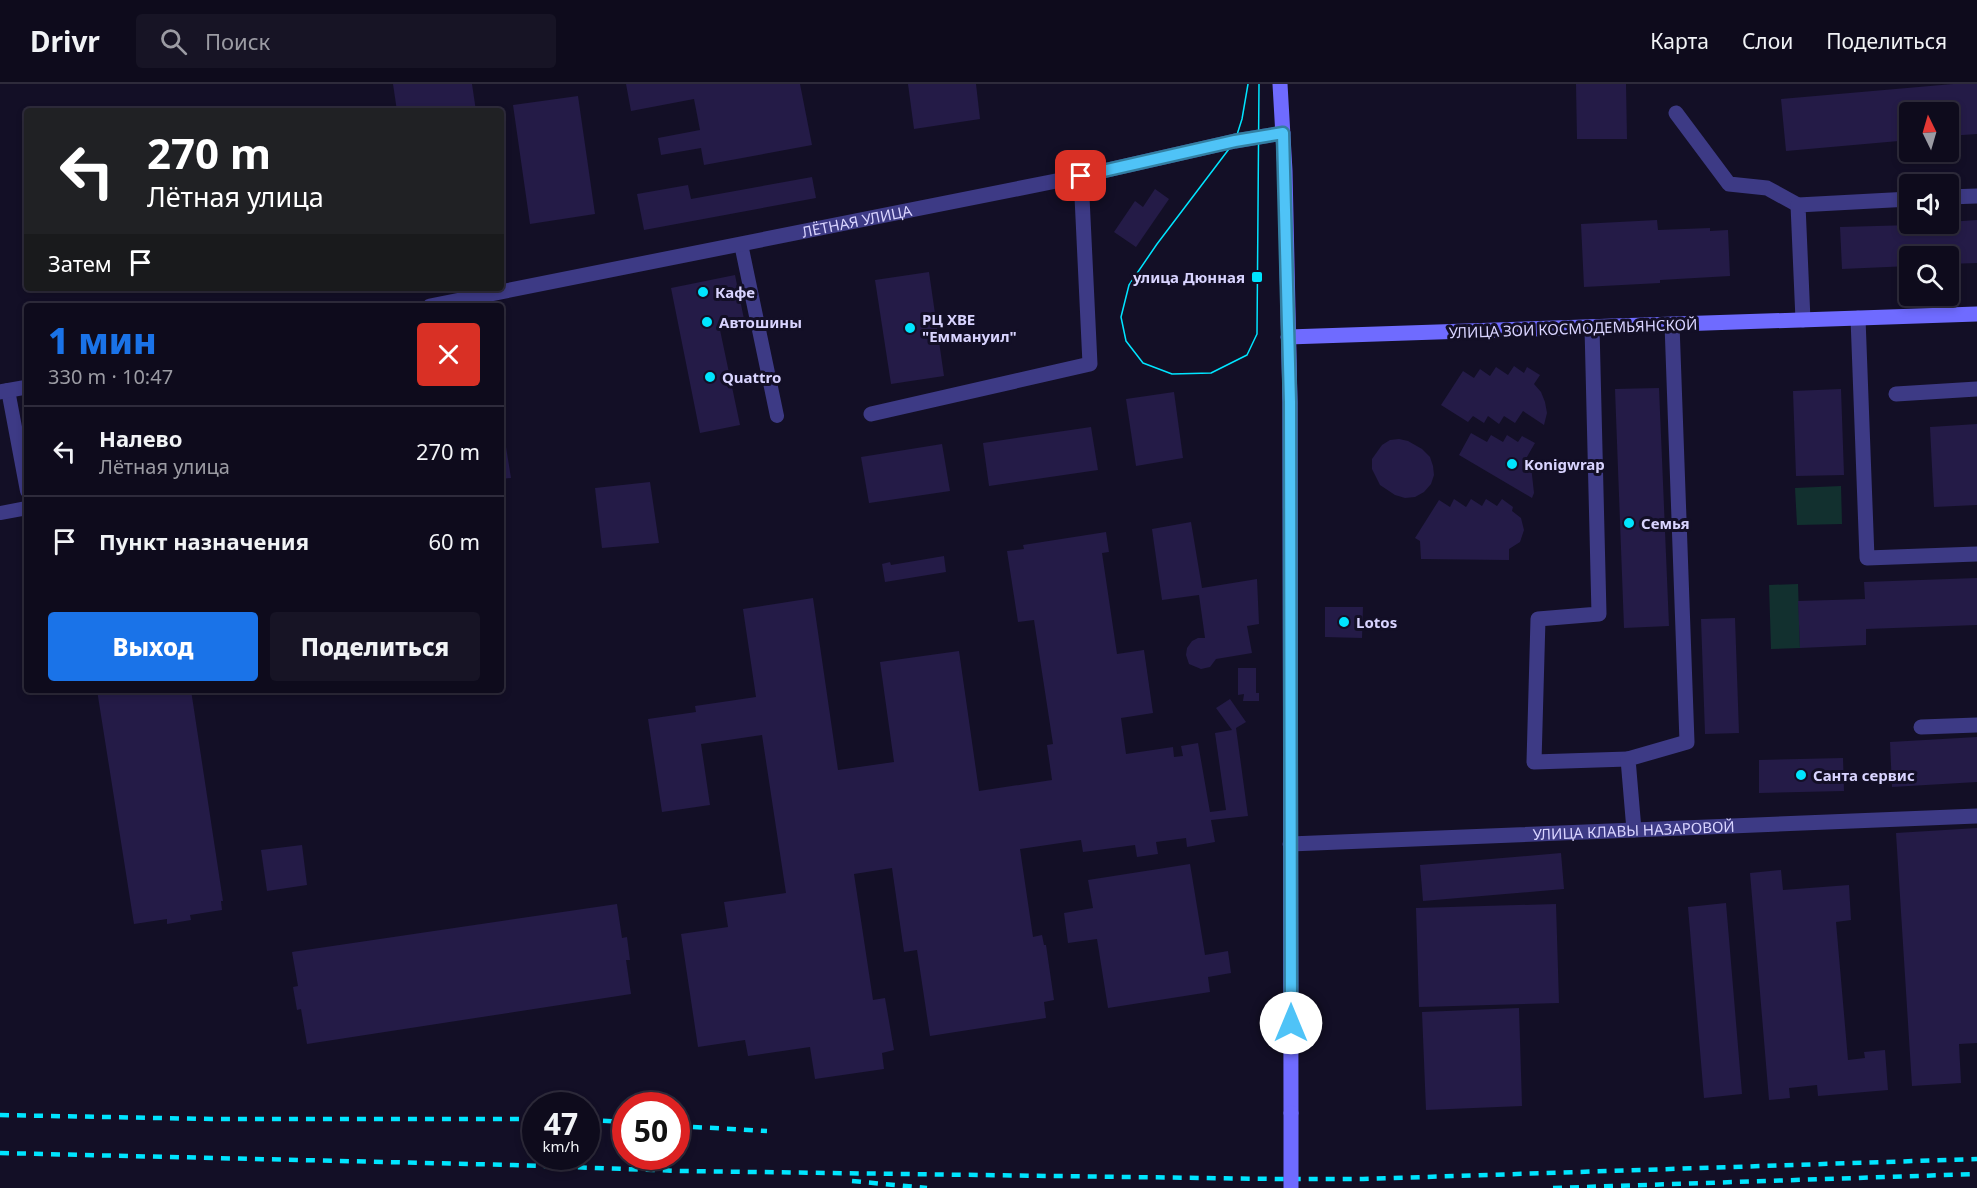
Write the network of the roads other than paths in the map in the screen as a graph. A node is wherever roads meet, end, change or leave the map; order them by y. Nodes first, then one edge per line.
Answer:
1 (1280, 84) edge
2 (1676, 113) dead end
3 (1283, 133) junction
4 (1081, 176) junction
5 (1977, 196) edge
6 (1959, 197) edge
7 (1899, 200) edge
8 (1798, 205) junction
9 (741, 244) junction
10 (445, 303) edge
11 (1977, 314) edge
12 (1858, 318) junction
13 (1803, 320) junction
14 (1672, 324) junction
15 (1592, 327) junction
16 (1288, 337) junction
17 (24, 388) edge
18 (1977, 388) edge
19 (4, 391) edge
20 (1896, 394) dead end
21 (871, 414) dead end
22 (777, 416) dead end
23 (24, 478) edge
24 (24, 509) edge
25 (0, 513) edge
26 (1977, 554) edge
27 (1977, 726) edge
28 (1921, 727) dead end
29 (1628, 759) junction
30 (1977, 816) edge
31 (1634, 830) junction
32 (1290, 844) junction
33 (1291, 1188) edge

1 - 3 main road
2 - 8 street
3 - 4 street, ЛЁТНАЯ УЛИЦА
3 - 16 main road
4 - 9 street, ЛЁТНАЯ УЛИЦА
4 - 21 street
5 - 6 street
7 - 8 street
8 - 13 street
9 - 10 street, ЛЁТНАЯ УЛИЦА
9 - 22 lane
11 - 12 main road, УЛИЦА ЗОИ КОСМОДЕМЬЯНСКОЙ
12 - 13 main road, УЛИЦА ЗОИ КОСМОДЕМЬЯНСКОЙ
12 - 26 street
13 - 14 main road, УЛИЦА ЗОИ КОСМОДЕМЬЯНСКОЙ
14 - 15 main road, УЛИЦА ЗОИ КОСМОДЕМЬЯНСКОЙ
14 - 29 street
15 - 16 main road, УЛИЦА ЗОИ КОСМОДЕМЬЯНСКОЙ
15 - 29 street
16 - 32 main road
17 - 19 street
18 - 20 street
19 - 23 lane
24 - 25 lane
27 - 28 street
29 - 31 street
30 - 31 street, УЛИЦА КЛАВЫ НАЗАРОВОЙ
31 - 32 street, УЛИЦА КЛАВЫ НАЗАРОВОЙ
32 - 33 main road, bridge

